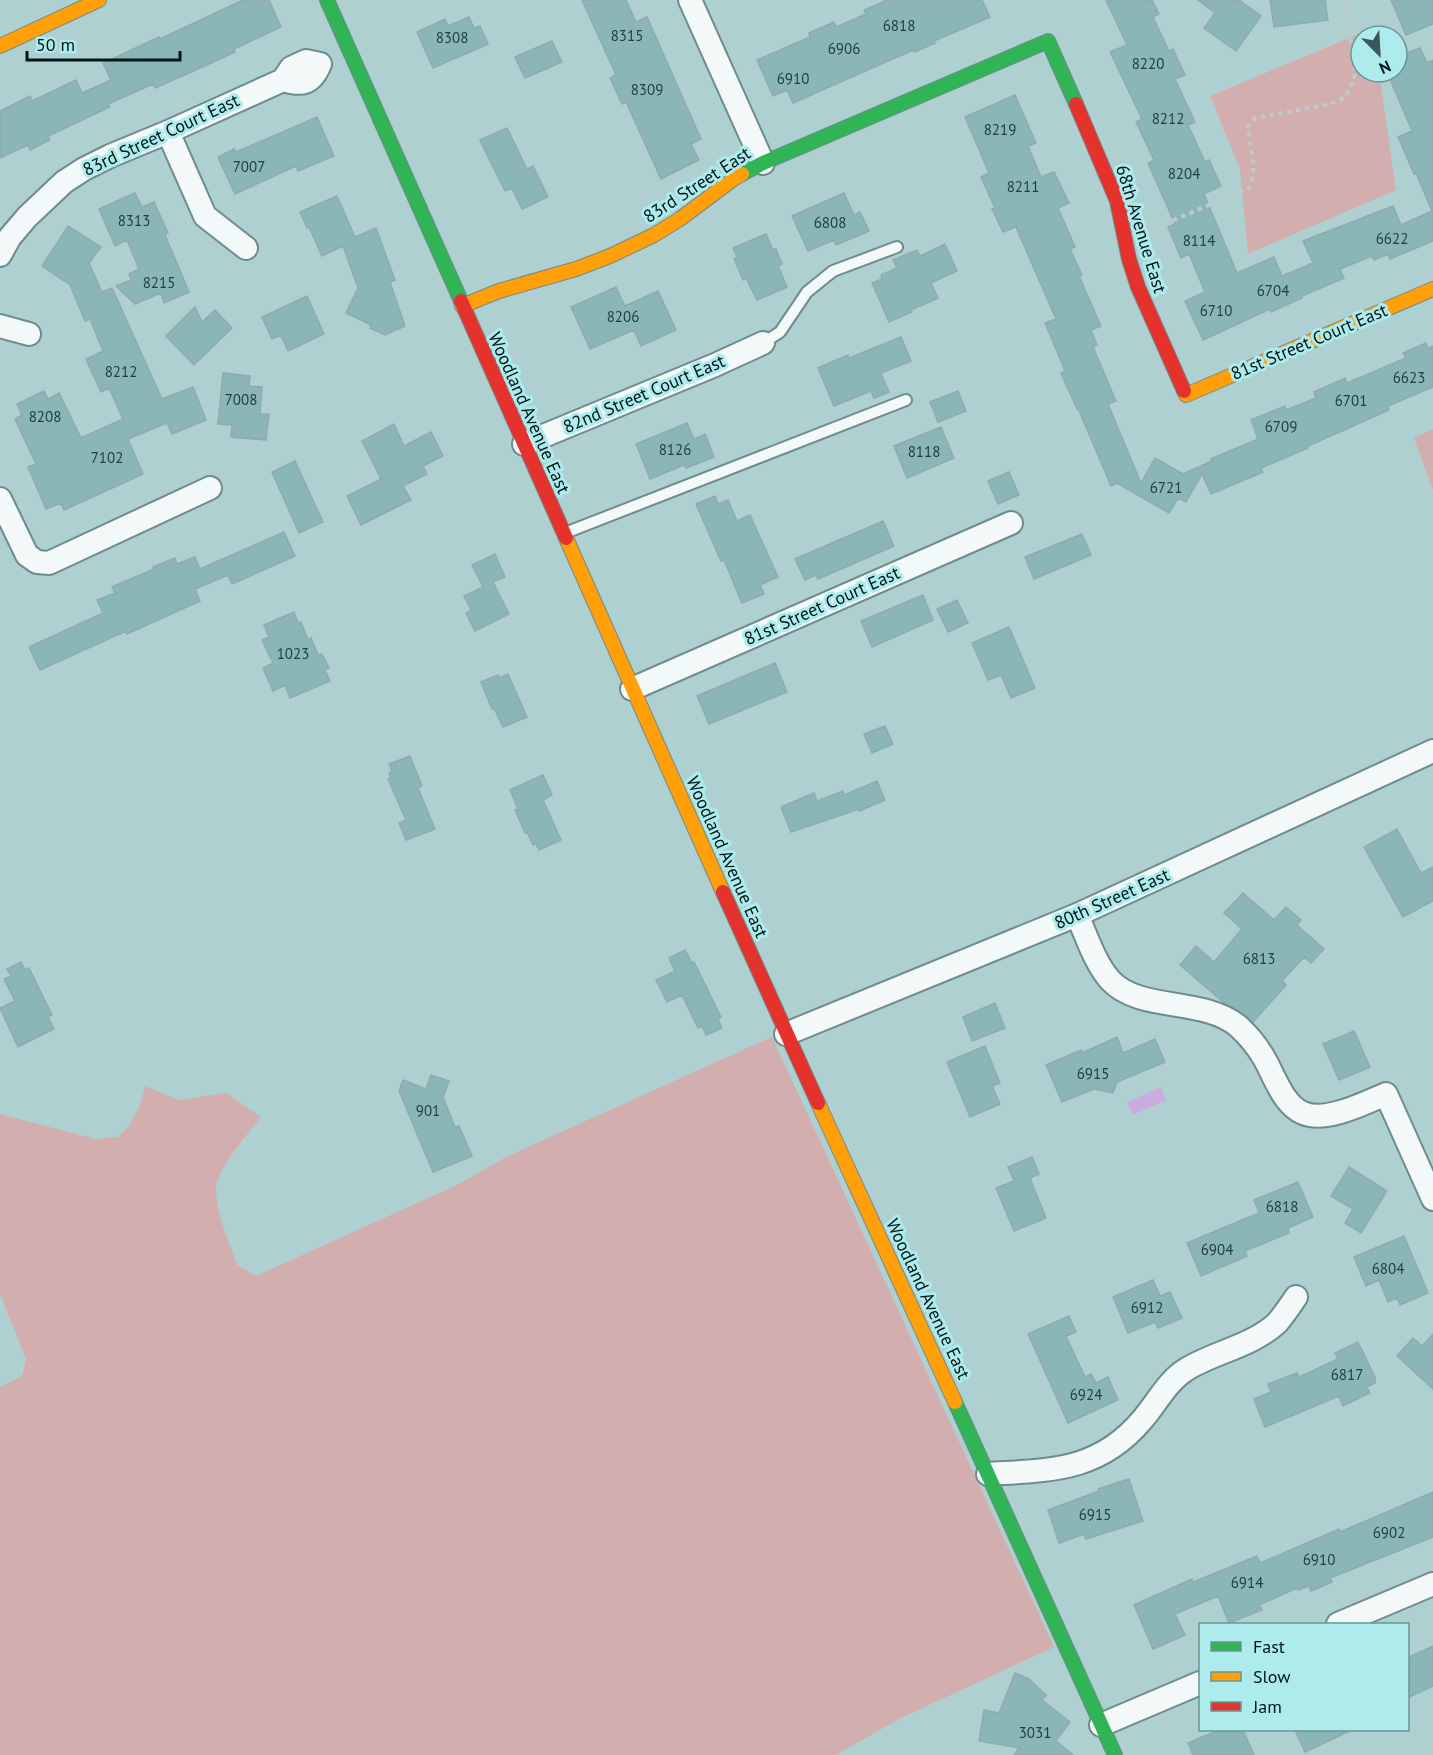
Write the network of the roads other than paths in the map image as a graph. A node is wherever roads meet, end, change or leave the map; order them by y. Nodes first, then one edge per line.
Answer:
1 (99, 0) edge
2 (327, 0) edge
3 (690, 0) edge
4 (1048, 40) joint
5 (0, 46) edge
6 (348, 50) junction
7 (168, 132) junction
8 (763, 163) junction
9 (897, 247) dead end
10 (246, 248) dead end
11 (0, 255) edge
12 (1433, 289) edge
13 (462, 306) junction
14 (0, 326) edge
15 (28, 334) dead end
16 (764, 343) joint
17 (1186, 395) joint
18 (906, 400) dead end
19 (524, 444) junction
20 (210, 488) dead end
21 (0, 499) edge
22 (1011, 523) dead end
23 (563, 534) junction
24 (632, 689) junction
25 (1433, 751) edge
26 (1077, 915) junction
27 (786, 1034) junction
28 (1433, 1199) edge
29 (1296, 1297) dead end
30 (988, 1474) junction
31 (1433, 1584) edge
32 (1340, 1623) edge
33 (1199, 1683) edge
34 (1101, 1725) junction
35 (1115, 1755) edge

1 - 5 street
2 - 6 street, Woodland Avenue East
3 - 8 street
4 - 8 street, 83rd Street East
4 - 17 street, 68th Avenue East
6 - 7 street, 83rd Street Court East
6 - 13 street, Woodland Avenue East
7 - 10 street
7 - 11 street, 83rd Street Court East
8 - 13 street, 83rd Street East
9 - 16 lane
12 - 17 street, 81st Street Court East
13 - 19 street, Woodland Avenue East
14 - 15 street
16 - 19 street, 82nd Street Court East
18 - 23 lane
19 - 23 street, Woodland Avenue East
20 - 21 street
22 - 24 street, 81st Street Court East
23 - 24 street, Woodland Avenue East
24 - 27 street, Woodland Avenue East
25 - 26 street, 80th Street East
26 - 27 street, 80th Street East
26 - 28 street
27 - 30 street, Woodland Avenue East
29 - 30 street
30 - 34 street, Woodland Avenue East
31 - 32 street
33 - 34 street
34 - 35 street, Woodland Avenue East

